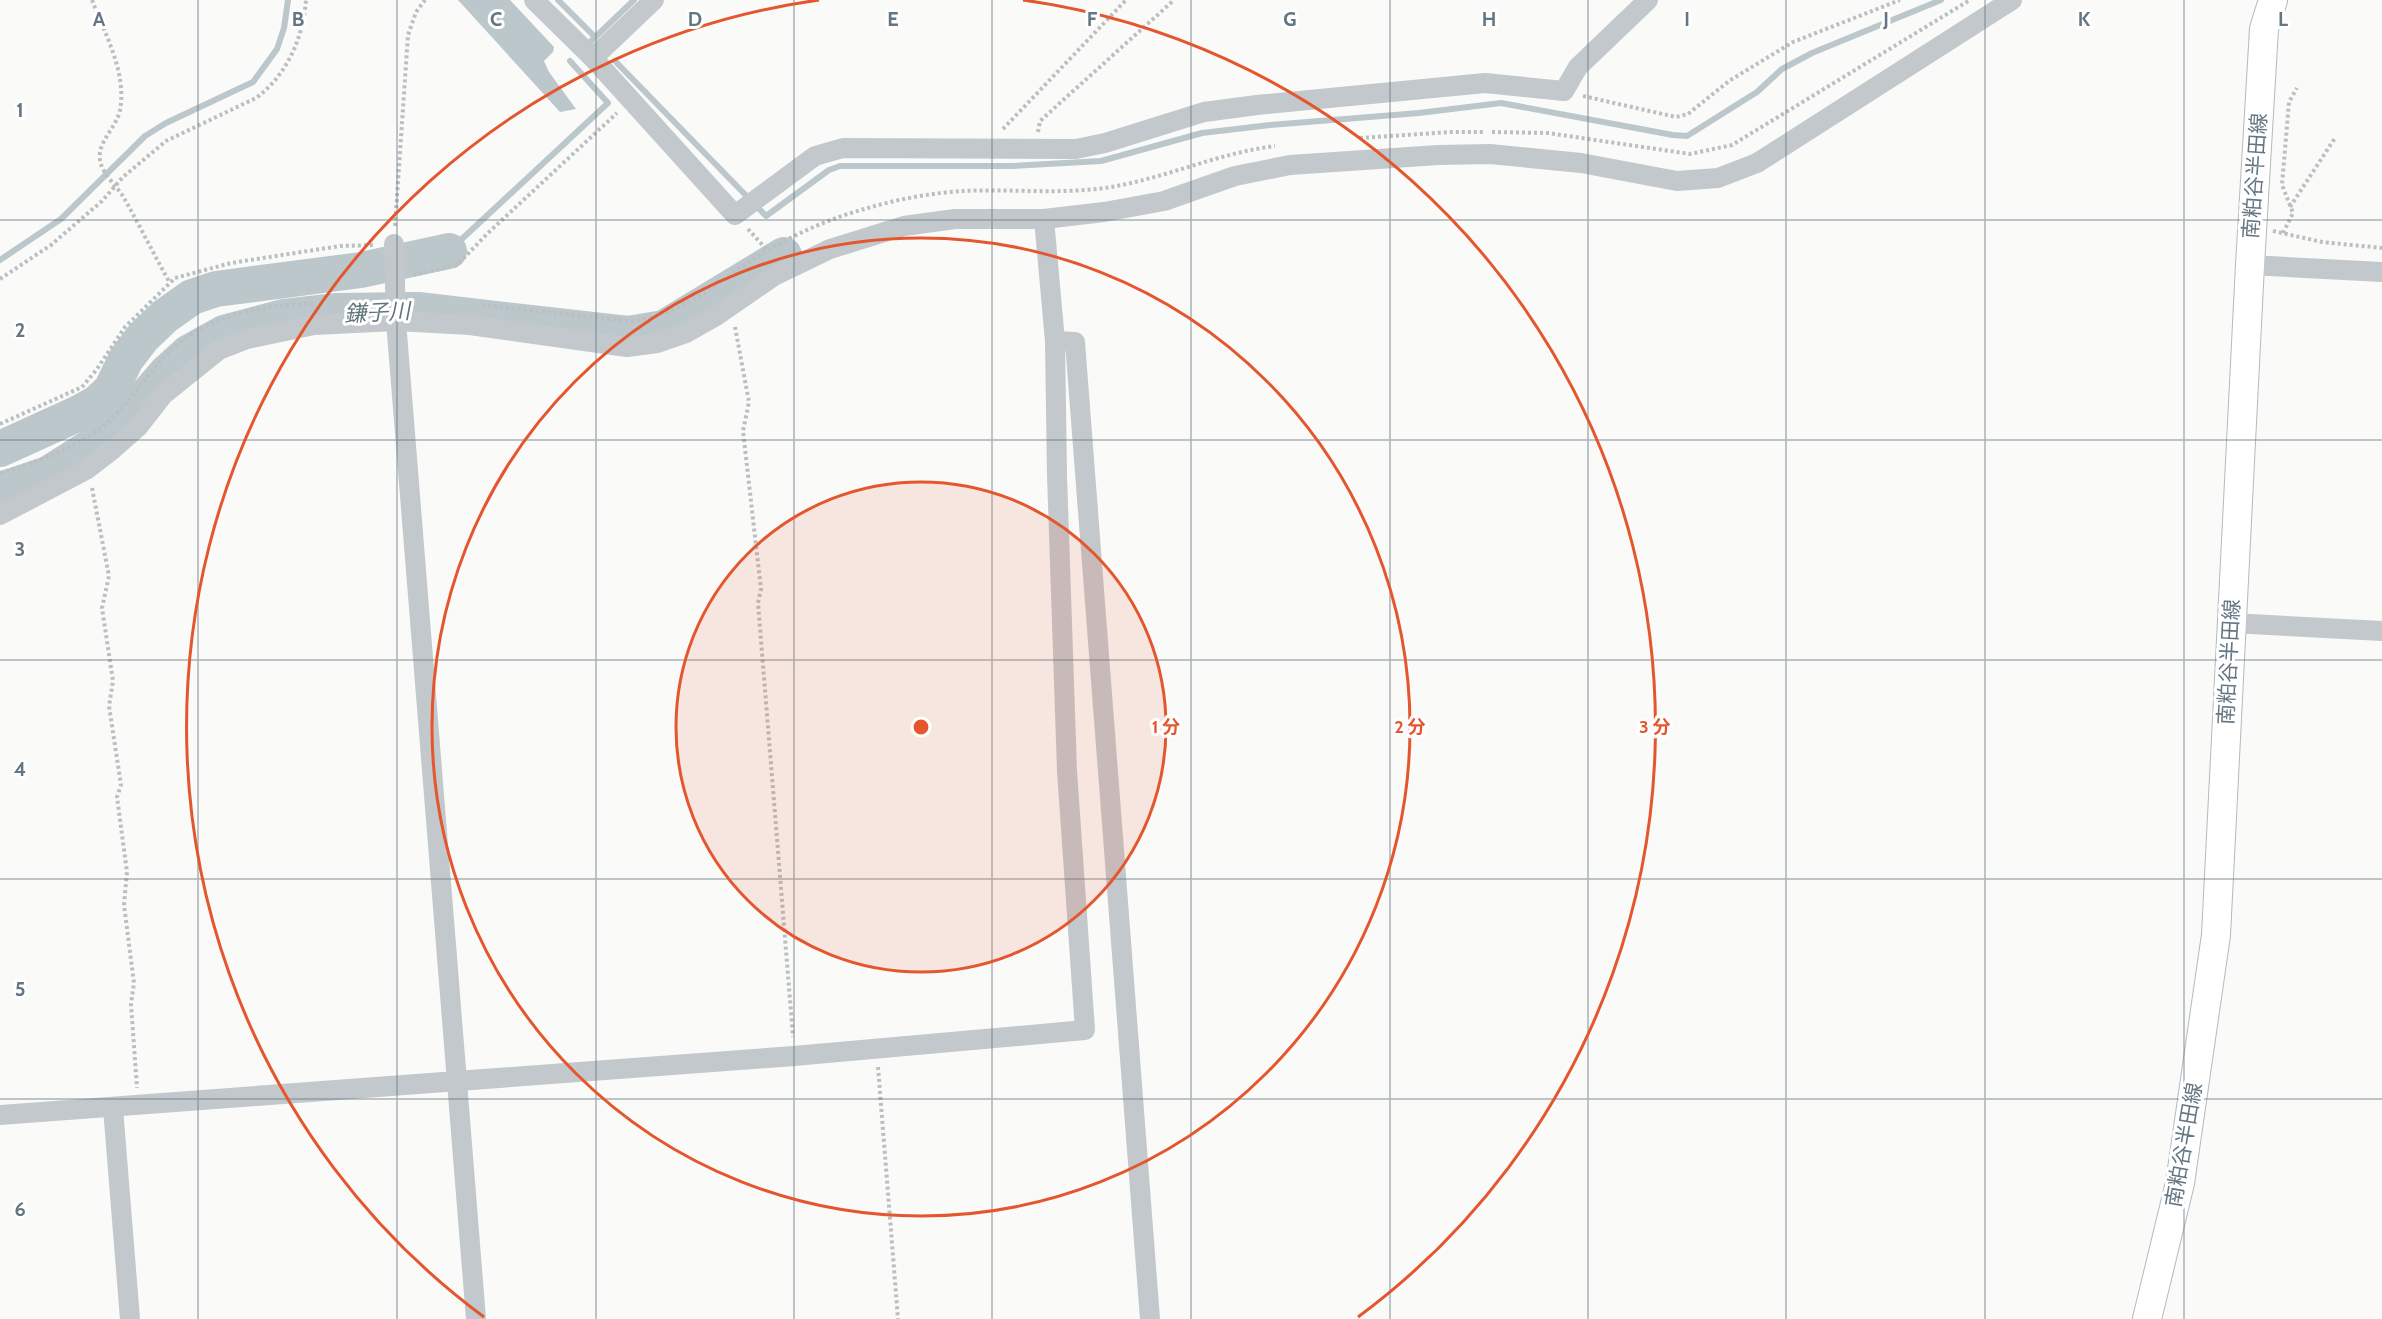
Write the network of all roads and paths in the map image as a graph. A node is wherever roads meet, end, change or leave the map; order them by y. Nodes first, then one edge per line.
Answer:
1 (92, 0) edge
2 (306, 0) edge
3 (425, 0) edge
4 (534, 0) edge
5 (654, 0) edge
6 (1126, 0) edge
7 (1174, 0) edge
8 (1648, 0) edge
9 (1900, 0) edge
10 (2012, 0) edge
11 (2273, 0) edge
12 (593, 58) junction
13 (2297, 88) dead end
14 (1564, 91) junction
15 (631, 100) junction
16 (2335, 138) dead end
17 (988, 149) junction
18 (1036, 149) junction
19 (115, 186) junction
20 (2290, 207) junction
21 (735, 215) junction
22 (1044, 219) junction
23 (2252, 227) junction
24 (2283, 233) junction
25 (394, 244) junction
26 (2382, 248) edge
27 (767, 250) dead end
28 (2250, 265) junction
29 (2382, 272) edge
30 (0, 279) edge
31 (395, 279) junction
32 (170, 283) junction
33 (729, 308) junction
34 (396, 321) junction
35 (1055, 341) junction
36 (0, 424) edge
37 (86, 470) junction
38 (0, 515) edge
39 (2231, 623) junction
40 (2382, 631) edge
41 (877, 1048) junction
42 (794, 1056) junction
43 (457, 1082) junction
44 (138, 1106) junction
45 (113, 1108) junction
46 (0, 1115) edge
47 (130, 1319) edge
48 (476, 1319) edge
49 (898, 1319) edge
50 (1150, 1319) edge
51 (2147, 1319) edge

1 - 19 path
2 - 19 path
3 - 25 path
4 - 12 street
5 - 12 street
6 - 17 path
7 - 18 path
8 - 14 street
9 - 14 path
10 - 22 street
11 - 23 main road, 南粕谷半田線
12 - 15 street
13 - 20 path
14 - 18 street
15 - 21 street
15 - 31 path
16 - 20 path
17 - 18 street
17 - 21 street
19 - 30 path
19 - 32 path
20 - 24 path
21 - 27 path
22 - 33 street
22 - 35 street
23 - 24 path
23 - 28 main road, 南粕谷半田線
24 - 26 path
25 - 31 street
25 - 32 path
28 - 29 street
28 - 39 main road, 南粕谷半田線
31 - 34 street
32 - 36 path
33 - 34 street
33 - 42 path
34 - 37 street
34 - 43 street
35 - 41 street
35 - 50 street
37 - 38 street
37 - 44 path
39 - 40 street
39 - 51 main road, 南粕谷半田線
41 - 42 street
41 - 49 path
42 - 43 street
43 - 44 street
43 - 48 street
44 - 45 street
45 - 46 street
45 - 47 street

